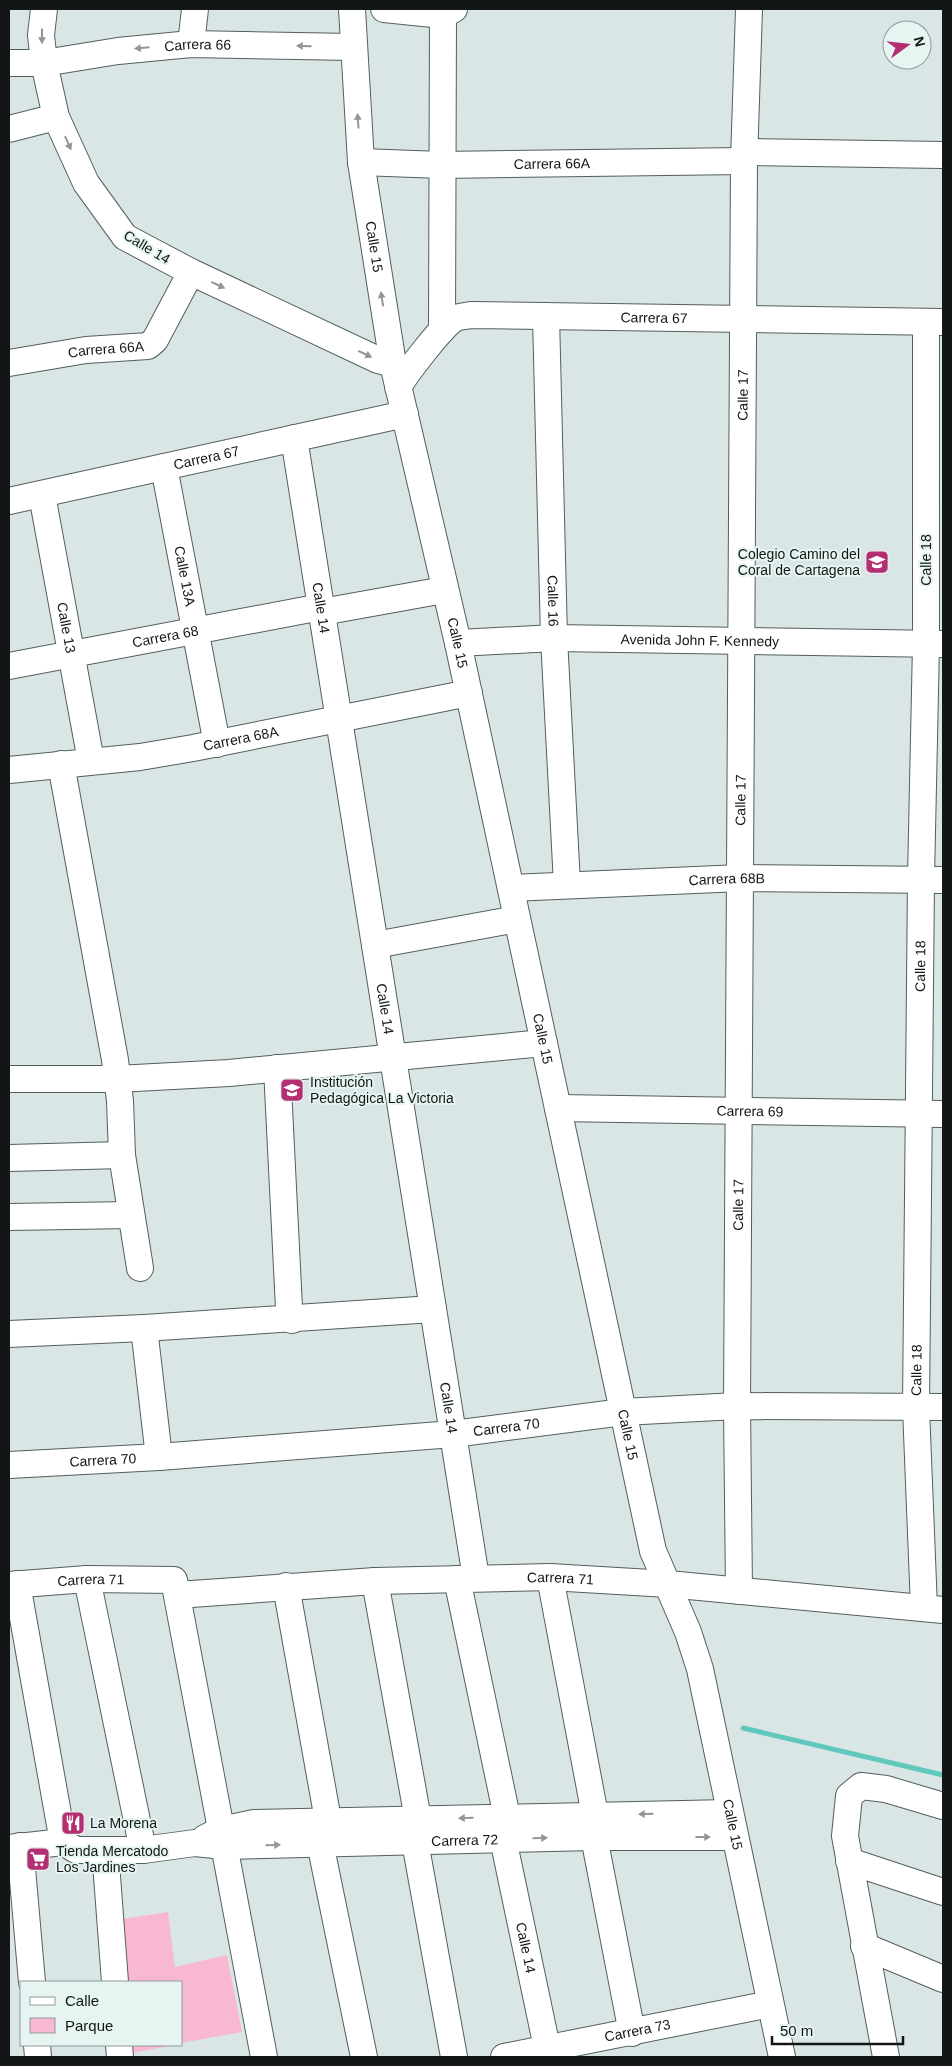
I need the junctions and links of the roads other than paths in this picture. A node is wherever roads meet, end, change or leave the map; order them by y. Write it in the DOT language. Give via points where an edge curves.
graph roads {
  1 [pos="44,9"];
  2 [pos="195,9"];
  3 [pos="352,9"];
  4 [pos="384,9"];
  5 [pos="749,9"];
  6 [pos="449,12"];
  7 [pos="192,44"];
  8 [pos="353,47"];
  9 [pos="9,63"];
  10 [pos="44,63"];
  11 [pos="56,116"];
  12 [pos="9,129"];
  13 [pos="943,155"];
  14 [pos="745,156"];
  15 [pos="360,162"];
  16 [pos="441,165"];
  17 [pos="191,272"];
  18 [pos="546,316"];
  19 [pos="744,317"];
  20 [pos="934,322"];
  21 [pos="442,330"];
  22 [pos="9,364"];
  23 [pos="396,376"];
  24 [pos="405,414"];
  25 [pos="294,438"];
  26 [pos="164,467"];
  27 [pos="42,495"];
  28 [pos="9,501"];
  29 [pos="444,590"];
  30 [pos="321,610"];
  31 [pos="196,633"];
  32 [pos="554,638"];
  33 [pos="742,642"];
  34 [pos="458,643"];
  35 [pos="934,644"];
  36 [pos="72,655"];
  37 [pos="9,666"];
  38 [pos="469,693"];
  39 [pos="339,719"];
  40 [pos="218,744"];
  41 [pos="92,761"];
  42 [pos="61,764"];
  43 [pos="9,770"];
  44 [pos="741,878"];
  45 [pos="932,880"];
  46 [pos="567,884"];
  47 [pos="511,888"];
  48 [pos="517,919"];
  49 [pos="375,944"];
  50 [pos="544,1043"];
  51 [pos="393,1056"];
  52 [pos="277,1068"];
  53 [pos="9,1079"];
  54 [pos="118,1079"];
  55 [pos="558,1108"];
  56 [pos="739,1111"];
  57 [pos="931,1113"];
  58 [pos="122,1155"];
  59 [pos="9,1158"];
  60 [pos="131,1215"];
  61 [pos="9,1218"];
  62 [pos="140,1268"];
  63 [pos="433,1309"];
  64 [pos="292,1320"];
  65 [pos="144,1328"];
  66 [pos="9,1334"];
  67 [pos="737,1406"];
  68 [pos="943,1407"];
  69 [pos="916,1408"];
  70 [pos="623,1412"];
  71 [pos="453,1434"];
  72 [pos="159,1457"];
  73 [pos="9,1465"];
  74 [pos="550,1577"];
  75 [pos="467,1578"];
  76 [pos="87,1579"];
  77 [pos="375,1581"];
  78 [pos="668,1584"];
  79 [pos="13,1585"];
  80 [pos="286,1586"];
  81 [pos="175,1587"];
  82 [pos="738,1591"];
  83 [pos="934,1609"];
  84 [pos="943,1806"];
  85 [pos="732,1825"];
  86 [pos="595,1826"];
  87 [pos="505,1828"];
  88 [pos="416,1830"];
  89 [pos="324,1832"];
  90 [pos="222,1838"];
  91 [pos="63,1842"];
  92 [pos="14,1847"];
  93 [pos="105,1850"];
  94 [pos="143,1850"];
  95 [pos="849,1861"];
  96 [pos="943,1892"];
  97 [pos="864,1946"];
  98 [pos="943,1979"];
  99 [pos="32,1981"];
  100 [pos="115,1981"];
  101 [pos="770,2004"];
  102 [pos="632,2033"];
  103 [pos="548,2053"];
  104 [pos="264,2057"];
  105 [pos="364,2057"];
  106 [pos="454,2057"];
  107 [pos="504,2057"];
  108 [pos="782,2057"];
  109 [pos="886,2057"];
  1 -- 10 [label="street, Calle 14, one-way" via="41,35"];
  2 -- 7 [label="street"];
  3 -- 8 [label="street, Calle 15"];
  4 -- 6 [label="street"];
  5 -- 14 [label="street, Calle 17"];
  6 -- 16 [label="street"];
  8 -- 7 [label="street, Carrera 66, one-way"];
  7 -- 10 [label="street, Carrera 66, one-way"];
  15 -- 8 [label="street, Calle 15, one-way"];
  9 -- 10 [label="street, Carrera 66"];
  10 -- 11 [label="street, Calle 14"];
  11 -- 12 [label="street"];
  11 -- 17 [label="street, Calle 14, one-way" via="86,183 126,237"];
  13 -- 14 [label="street, Carrera 66A"];
  14 -- 16 [label="street, Carrera 66A"];
  14 -- 19 [label="street, Calle 17"];
  15 -- 16 [label="street, Carrera 66A"];
  23 -- 15 [label="street, Calle 15, one-way"];
  16 -- 21 [label="street"];
  17 -- 22 [label="street, Carrera 66A" via="155,340 148,346 86,350"];
  17 -- 23 [label="street, Calle 14, one-way" via="378,360"];
  18 -- 19 [label="street, Carrera 67"];
  18 -- 21 [label="street, Carrera 67" via="471,315 454,318"];
  18 -- 32 [label="street, Calle 16"];
  19 -- 20 [label="street, Carrera 67"];
  19 -- 33 [label="street, Calle 17"];
  20 -- 35 [label="street, Calle 18"];
  21 -- 23 [label="street, Carrera 67" via="404,376"];
  23 -- 24 [label="street, Calle 15"];
  24 -- 25 [label="street, Carrera 67"];
  24 -- 29 [label="street, Calle 15"];
  25 -- 26 [label="street, Carrera 67"];
  25 -- 30 [label="street, Calle 14"];
  26 -- 27 [label="street, Carrera 67"];
  26 -- 31 [label="street, Calle 13A"];
  27 -- 28 [label="street, Carrera 67"];
  27 -- 36 [label="street, Calle 13"];
  29 -- 30 [label="street, Carrera 68"];
  29 -- 34 [label="street, Calle 15"];
  30 -- 31 [label="street, Carrera 68"];
  30 -- 39 [label="street, Calle 14"];
  31 -- 36 [label="street, Carrera 68"];
  31 -- 40 [label="street, Calle 13A"];
  32 -- 33 [label="street, Avenida John F. Kennedy"];
  32 -- 34 [label="street, Avenida John F. Kennedy"];
  32 -- 46 [label="street, Calle 16"];
  33 -- 35 [label="street, Avenida John F. Kennedy"];
  33 -- 44 [label="street, Calle 17"];
  34 -- 38 [label="street, Calle 15"];
  35 -- 45 [label="street, Calle 18"];
  36 -- 37 [label="street, Carrera 68"];
  36 -- 41 [label="street, Calle 13"];
  38 -- 39 [label="street, Carrera 68A"];
  38 -- 47 [label="street, Calle 15"];
  39 -- 40 [label="street, Carrera 68A"];
  39 -- 49 [label="street, Calle 14"];
  40 -- 41 [label="street, Carrera 68A"];
  41 -- 42 [label="street, Carrera 68A"];
  42 -- 43 [label="street, Carrera 68A"];
  42 -- 54 [label="street"];
  44 -- 45 [label="street, Carrera 68B"];
  44 -- 46 [label="street, Carrera 68B"];
  44 -- 56 [label="street, Calle 17"];
  45 -- 57 [label="street, Calle 18"];
  46 -- 47 [label="street, Carrera 68B"];
  47 -- 48 [label="street, Calle 15"];
  48 -- 49 [label="street"];
  48 -- 50 [label="street, Calle 15"];
  49 -- 51 [label="street, Calle 14"];
  50 -- 51 [label="street"];
  50 -- 55 [label="street, Calle 15"];
  51 -- 52 [label="street"];
  51 -- 63 [label="street, Calle 14"];
  52 -- 54 [label="street"];
  52 -- 64 [label="street"];
  53 -- 54 [label="street"];
  54 -- 58 [label="street"];
  55 -- 56 [label="street, Carrera 69"];
  55 -- 70 [label="street, Calle 15"];
  56 -- 57 [label="street, Carrera 69"];
  56 -- 67 [label="street, Calle 17"];
  57 -- 69 [label="street, Calle 18"];
  58 -- 59 [label="street"];
  58 -- 60 [label="street"];
  60 -- 61 [label="street"];
  60 -- 62 [label="street"];
  63 -- 64 [label="street"];
  63 -- 71 [label="street, Calle 14"];
  64 -- 65 [label="street"];
  65 -- 66 [label="street"];
  65 -- 72 [label="street"];
  67 -- 69 [label="street, Carrera 70"];
  67 -- 70 [label="street, Carrera 70"];
  67 -- 82 [label="street, Calle 17"];
  68 -- 69 [label="street, Carrera 70"];
  69 -- 83 [label="street, Calle 18"];
  70 -- 71 [label="street, Carrera 70"];
  70 -- 78 [label="street, Calle 15" via="653,1551"];
  71 -- 72 [label="street, Carrera 70"];
  71 -- 75 [label="street, Calle 14"];
  72 -- 73 [label="street, Carrera 70"];
  74 -- 75 [label="street, Carrera 71"];
  74 -- 78 [label="street, Carrera 71"];
  74 -- 86 [label="street"];
  75 -- 77 [label="street, Carrera 71"];
  75 -- 87 [label="street, Calle 14"];
  76 -- 79 [label="street, Carrera 71"];
  76 -- 81 [label="street, Carrera 71"];
  76 -- 94 [label="street"];
  77 -- 80 [label="street, Carrera 71"];
  77 -- 88 [label="street"];
  78 -- 82 [label="street, Carrera 71"];
  78 -- 85 [label="street, Calle 15" via="695,1651"];
  79 -- 91 [label="street"];
  80 -- 81 [label="street, Carrera 71"];
  80 -- 89 [label="street"];
  81 -- 90 [label="street"];
  82 -- 83 [label="street, Carrera 71"];
  84 -- 95 [label="street" via="886,1789 860,1786 849,1796 845,1836"];
  85 -- 86 [label="street, Carrera 72"];
  85 -- 101 [label="street, Calle 15"];
  86 -- 87 [label="street, Carrera 72"];
  86 -- 102 [label="street"];
  87 -- 88 [label="street, Carrera 72"];
  87 -- 103 [label="street, Calle 14"];
  88 -- 89 [label="street, Carrera 72"];
  88 -- 106 [label="street"];
  89 -- 90 [label="street, Carrera 72" via="254,1823"];
  89 -- 105 [label="street"];
  90 -- 94 [label="street, Carrera 72"];
  90 -- 104 [label="street"];
  91 -- 92 [label="street, Carrera 72"];
  91 -- 93 [label="street, Carrera 72" via="76,1850"];
  92 -- 99 [label="street"];
  93 -- 94 [label="street, Carrera 72"];
  93 -- 100 [label="street"];
  95 -- 96 [label="street"];
  95 -- 97 [label="street"];
  97 -- 98 [label="street"];
  97 -- 109 [label="street"];
  101 -- 102 [label="street, Carrera 73"];
  101 -- 108 [label="street, Calle 15"];
  102 -- 103 [label="street, Carrera 73"];
  103 -- 107 [label="street, Carrera 73"];
}
